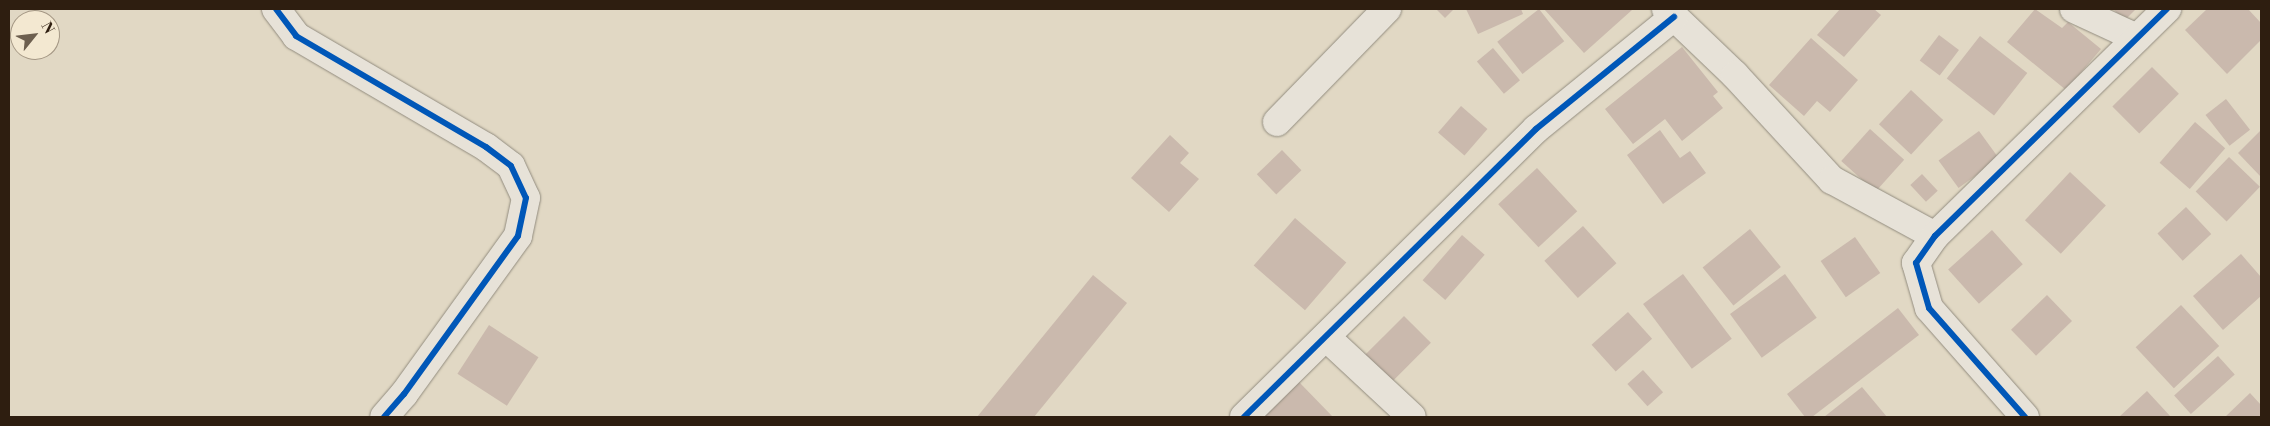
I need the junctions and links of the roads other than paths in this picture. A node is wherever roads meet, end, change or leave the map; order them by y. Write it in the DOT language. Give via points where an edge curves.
graph roads {
  1 [pos="276,9"];
  2 [pos="1387,9"];
  3 [pos="2074,9"];
  4 [pos="2167,9"];
  5 [pos="1670,13"];
  6 [pos="2137,38"];
  7 [pos="1277,122"];
  8 [pos="1935,236"];
  9 [pos="1326,337"];
  10 [pos="384,417"];
  11 [pos="1244,417"];
  12 [pos="1412,417"];
  13 [pos="2025,417"];
  1 -- 10 [label="street" via="296,36 486,147 510,166 526,198 518,236"];
  2 -- 7 [label="street"];
  3 -- 6 [label="street"];
  4 -- 6 [label="street"];
  5 -- 8 [label="street" via="1735,75 1832,180"];
  5 -- 9 [label="street" via="1536,129"];
  6 -- 8 [label="street"];
  8 -- 13 [label="street" via="1916,263 1930,308"];
  9 -- 11 [label="street"];
  9 -- 12 [label="street"];
}
